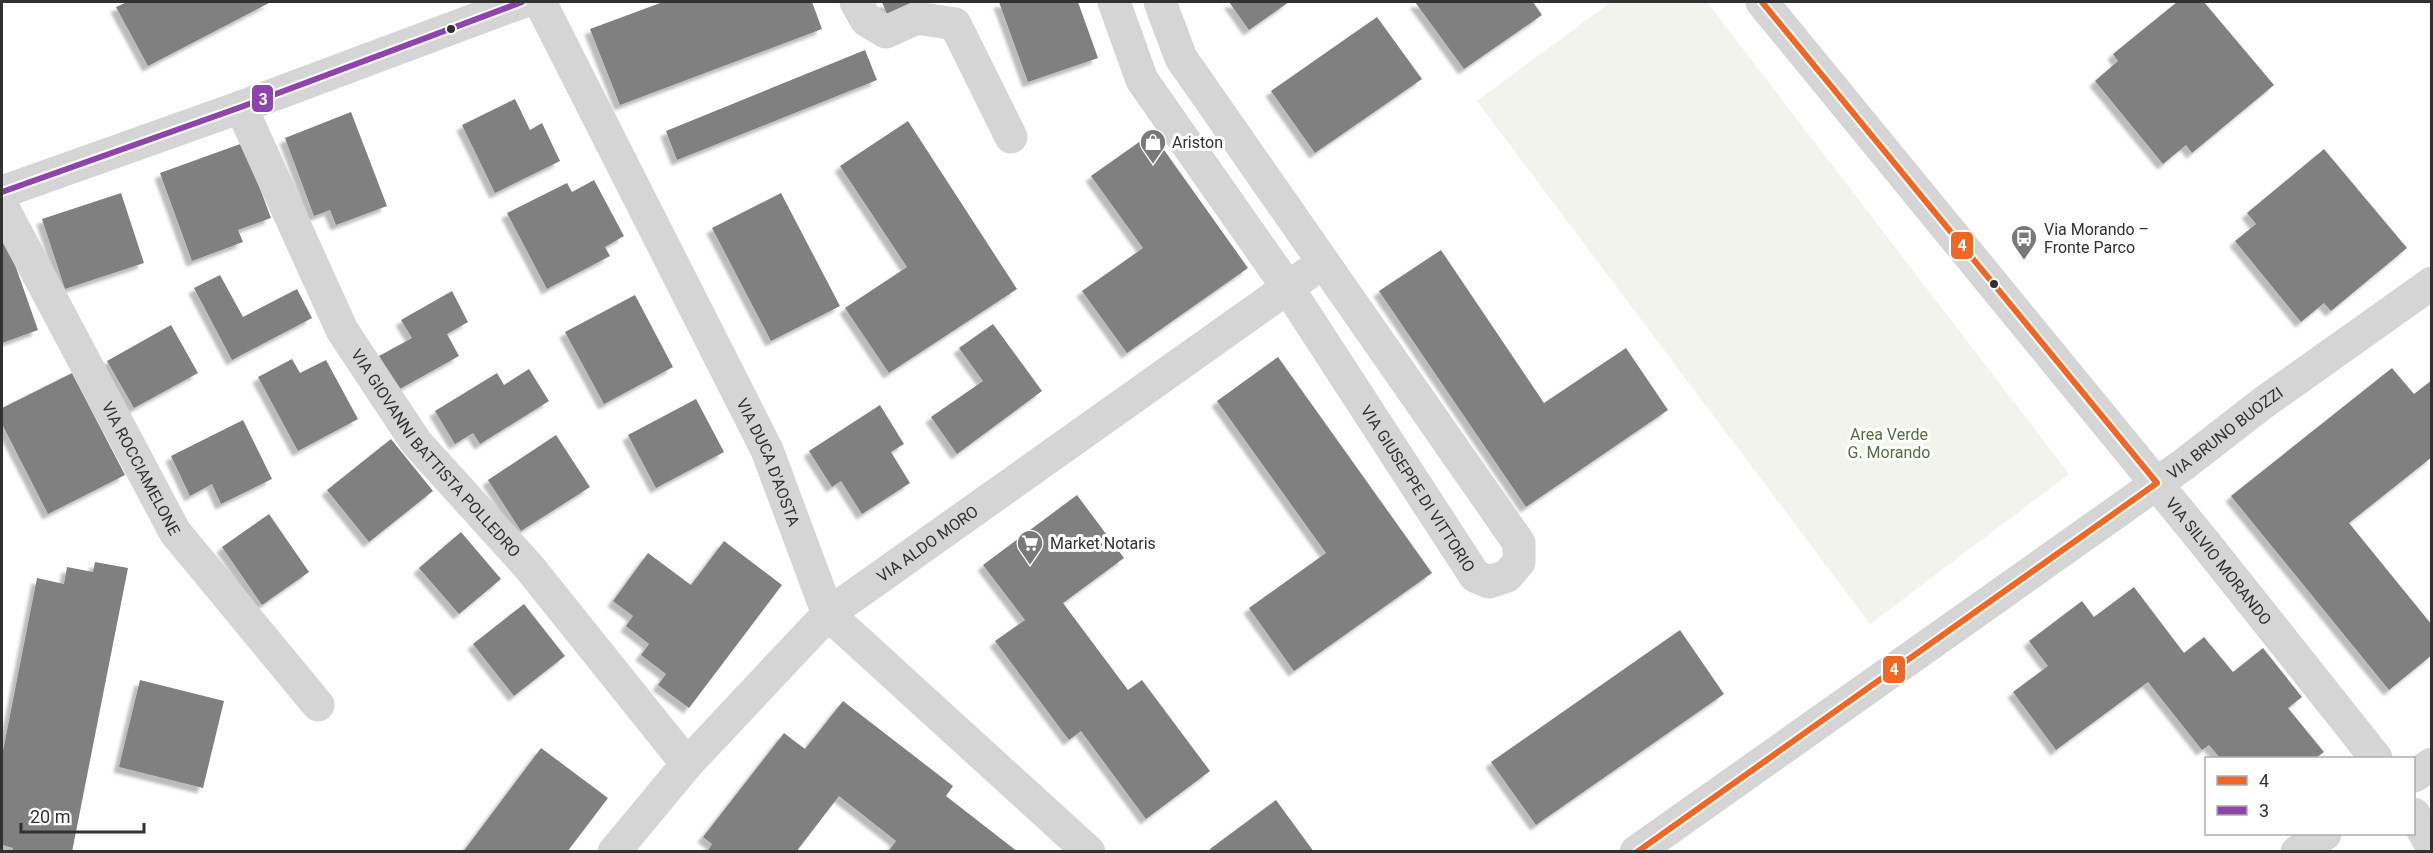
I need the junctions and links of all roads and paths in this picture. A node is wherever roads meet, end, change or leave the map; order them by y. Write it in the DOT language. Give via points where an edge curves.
graph roads {
  1 [pos="522,2"];
  2 [pos="540,2"];
  3 [pos="856,2"];
  4 [pos="1114,2"];
  5 [pos="1160,2"];
  6 [pos="1762,2"];
  7 [pos="241,106"];
  8 [pos="1011,138"];
  9 [pos="2,192"];
  10 [pos="2,206"];
  11 [pos="1323,263"];
  12 [pos="2432,283"];
  13 [pos="1288,288"];
  14 [pos="2170,474"];
  15 [pos="828,614"];
  16 [pos="318,705"];
  17 [pos="2375,757"];
  18 [pos="687,764"];
  19 [pos="2432,764"];
  20 [pos="2415,775"];
  21 [pos="2415,816"];
  22 [pos="2323,835"];
  23 [pos="2432,847"];
  24 [pos="614,852"];
  25 [pos="1089,852"];
  26 [pos="1636,852"];
  27 [pos="2297,852"];
  1 -- 7 [label="street"];
  2 -- 15 [label="street, VIA DUCA D'AOSTA" via="767,450"];
  3 -- 8 [label="street" via="866,20 886,32 917,18 955,24"];
  4 -- 13 [label="street, VIA GIUSEPPE DI VITTORIO" via="1142,80"];
  5 -- 11 [label="street, VIA GIUSEPPE DI VITTORIO" via="1181,58"];
  6 -- 14 [label="street, VIA SILVIO MORANDO"];
  7 -- 9 [label="street"];
  7 -- 18 [label="street, VIA GIOVANNI BATTISTA POLLEDRO" via="342,330 416,442 529,567"];
  10 -- 16 [label="street, VIA ROCCIAMELONE" via="175,532"];
  11 -- 13 [label="street, VIA ALDO MORO"];
  11 -- 13 [label="street, VIA GIUSEPPE DI VITTORIO" via="1519,543 1520,562 1507,576 1489,582 1474,576"];
  12 -- 14 [label="street, VIA BRUNO BUOZZI"];
  13 -- 15 [label="street, VIA ALDO MORO"];
  14 -- 17 [label="street, VIA SILVIO MORANDO"];
  14 -- 26 [label="street, VIA BRUNO BUOZZI"];
  15 -- 18 [label="street, VIA ALDO MORO"];
  15 -- 25 [label="street, VIA DUCA D'AOSTA"];
  18 -- 24 [label="street, VIA ALDO MORO"];
  19 -- 20 [label="street"];
  21 -- 23 [label="street"];
  22 -- 27 [label="street"];
}
